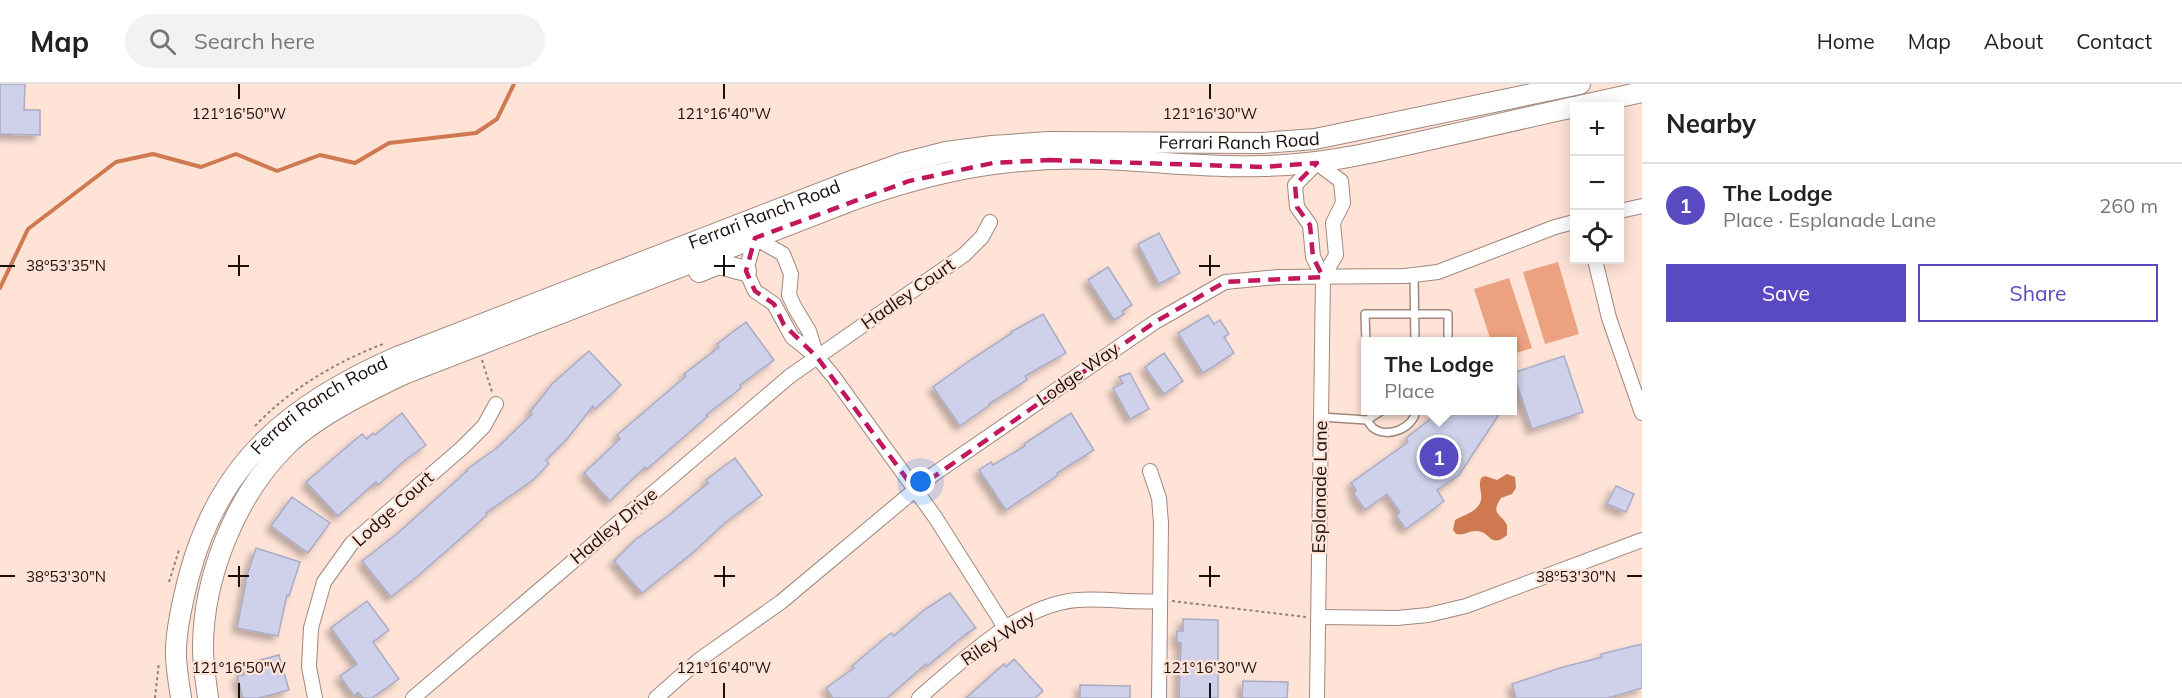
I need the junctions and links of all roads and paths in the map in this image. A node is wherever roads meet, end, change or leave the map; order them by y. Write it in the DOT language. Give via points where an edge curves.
graph roads {
  1 [pos="1580,84"];
  2 [pos="1640,84"];
  3 [pos="1642,93"];
  4 [pos="1617,98"];
  5 [pos="1599,102"];
  6 [pos="1570,109"];
  7 [pos="1315,139"];
  8 [pos="1317,163"];
  9 [pos="1642,206"];
  10 [pos="1624,210"];
  11 [pos="990,222"];
  12 [pos="1333,223"];
  13 [pos="1570,223"];
  14 [pos="1310,225"];
  15 [pos="751,229"];
  16 [pos="1596,264"];
  17 [pos="746,271"];
  18 [pos="1414,275"];
  19 [pos="1323,277"];
  20 [pos="789,295"];
  21 [pos="774,304"];
  22 [pos="564,312"];
  23 [pos="1414,314"];
  24 [pos="1366,337"];
  25 [pos="1415,337"];
  26 [pos="1448,337"];
  27 [pos="477,346"];
  28 [pos="817,357"];
  29 [pos="496,404"];
  30 [pos="1642,413"];
  31 [pos="1369,415"];
  32 [pos="1376,415"];
  33 [pos="1416,415"];
  34 [pos="1321,417"];
  35 [pos="1367,420"];
  36 [pos="1150,471"];
  37 [pos="915,490"];
  38 [pos="1642,540"];
  39 [pos="1160,601"];
  40 [pos="1319,617"];
  41 [pos="1006,629"];
  42 [pos="181,698"];
  43 [pos="208,698"];
  44 [pos="315,698"];
  45 [pos="413,698"];
  46 [pos="656,698"];
  47 [pos="919,698"];
  48 [pos="1159,698"];
  49 [pos="1317,698"];
  1 -- 7 [label="main road, Ferrari Ranch Road"];
  2 -- 4 [label="main road"];
  3 -- 4 [label="main road, Ferrari Ranch Road"];
  4 -- 5 [label="main road, Ferrari Ranch Road"];
  6 -- 8 [label="main road, Ferrari Ranch Road"];
  7 -- 8 [label="main road"];
  7 -- 15 [label="main road, Ferrari Ranch Road" via="1262,143 1050,142 946,152 874,172"];
  8 -- 12 [label="street, Esplanade Lane" via="1341,181 1343,203"];
  8 -- 14 [label="street, Esplanade Lane" via="1295,185 1297,207"];
  8 -- 15 [label="main road, Ferrari Ranch Road" via="1224,166 1101,159 993,163 909,181"];
  9 -- 10 [label="street"];
  11 -- 28 [label="street, Hadley Court" via="964,255"];
  12 -- 14 [label="street"];
  12 -- 19 [label="street, Esplanade Lane" via="1336,255"];
  13 -- 18 [label="street, Lodge Way" via="1438,272"];
  14 -- 19 [label="street, Esplanade Lane" via="1313,257"];
  15 -- 17 [label="street"];
  15 -- 20 [label="street" via="783,254 791,274"];
  15 -- 22 [label="main road, Ferrari Ranch Road"];
  15 -- 42 [label="main road, Ferrari Ranch Road" via="397,357 318,396 275,430 219,499 197,545 182,604 176,649"];
  16 -- 30 [label="street" via="1609,318"];
  17 -- 21 [label="street" via="755,291"];
  17 -- 22 [label="main road" via="719,264 642,293"];
  18 -- 19 [label="street, Lodge Way"];
  18 -- 23 [label="lane"];
  19 -- 34 [label="street, Esplanade Lane"];
  19 -- 37 [label="street, Lodge Way" via="1225,282 1155,322"];
  20 -- 21 [label="street"];
  20 -- 28 [label="street" via="809,331"];
  21 -- 28 [label="street" via="792,337"];
  22 -- 27 [label="main road, Ferrari Ranch Road"];
  23 -- 24 [label="lane" via="1365,314"];
  23 -- 25 [label="lane"];
  23 -- 26 [label="lane" via="1448,314"];
  27 -- 29 [label="path"];
  27 -- 43 [label="main road, Ferrari Ranch Road" via="404,374 330,413 288,444 261,475 237,513 220,552 207,606 203,648"];
  28 -- 37 [label="street"];
  28 -- 45 [label="street, Hadley Drive"];
  29 -- 44 [label="street, Lodge Court" via="484,426 462,448 352,543 324,582 311,628 309,667"];
  31 -- 35 [label="lane"];
  32 -- 35 [label="lane"];
  33 -- 35 [label="lane" via="1398,431 1385,433 1373,429"];
  34 -- 35 [label="lane"];
  34 -- 40 [label="street, Esplanade Lane"];
  36 -- 39 [label="street" via="1159,498 1161,523"];
  37 -- 41 [label="street"];
  37 -- 46 [label="street, Lodge Way" via="781,602 699,660"];
  38 -- 40 [label="street" via="1466,606 1397,618"];
  39 -- 40 [label="path"];
  39 -- 41 [label="street, Riley Way" via="1060,603 1029,614"];
  39 -- 48 [label="street"];
  40 -- 49 [label="street, Esplanade Lane"];
  41 -- 47 [label="street, Riley Way"];
}
